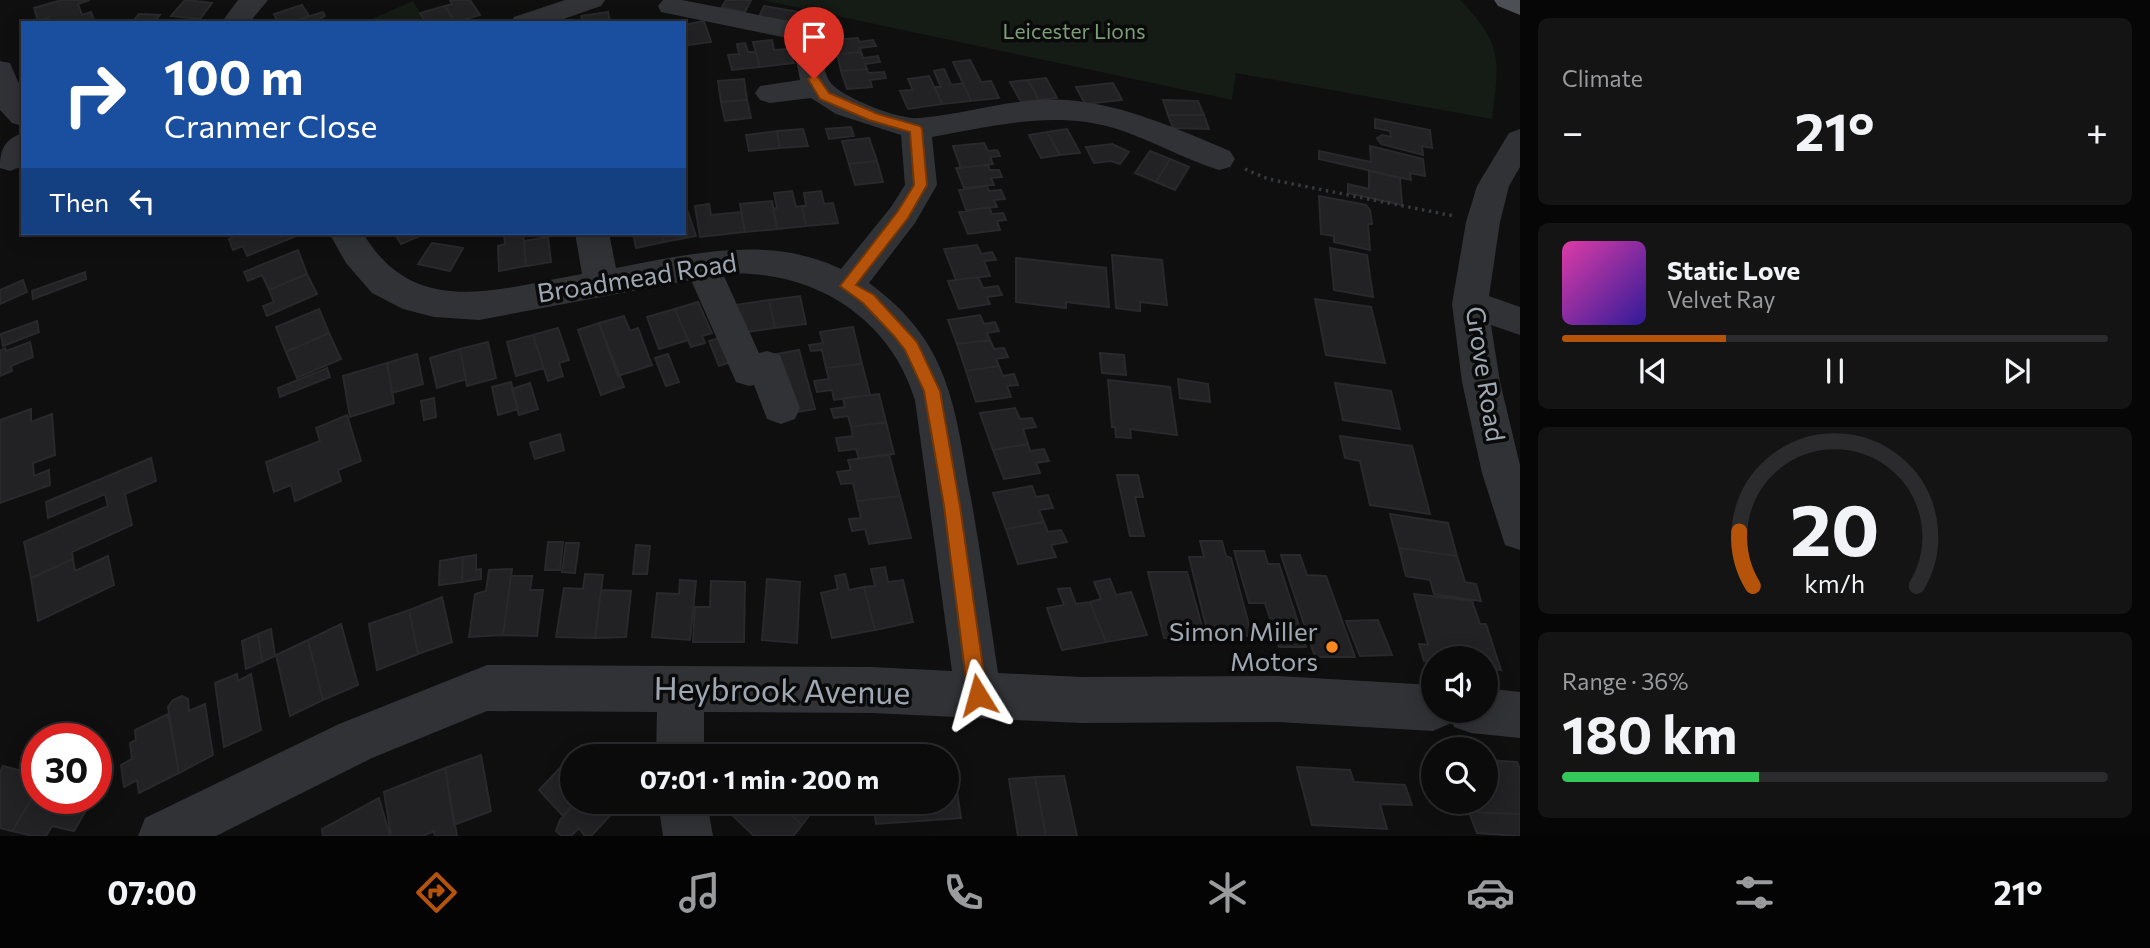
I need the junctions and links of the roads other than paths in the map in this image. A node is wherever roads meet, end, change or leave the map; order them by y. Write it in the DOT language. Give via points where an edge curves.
graph roads {
  1 [pos="255,0"];
  2 [pos="592,0"];
  3 [pos="671,6"];
  4 [pos="540,20"];
  5 [pos="236,21"];
  6 [pos="0,70"];
  7 [pos="818,88"];
  8 [pos="770,93"];
  9 [pos="21,114"];
  10 [pos="916,129"];
  11 [pos="1520,140"];
  12 [pos="1219,159"];
  13 [pos="347,235"];
  14 [pos="592,235"];
  15 [pos="702,265"];
  16 [pos="601,282"];
  17 [pos="847,286"];
  18 [pos="1470,304"];
  19 [pos="1520,321"];
  20 [pos="781,408"];
  21 [pos="1520,531"];
  22 [pos="681,689"];
  23 [pos="978,695"];
  24 [pos="1421,707"];
  25 [pos="1498,713"];
  26 [pos="1520,715"];
  27 [pos="680,744"];
  28 [pos="685,814"];
  29 [pos="163,836"];
  30 [pos="688,836"];
  1 -- 5 [label="street"];
  2 -- 4 [label="street"];
  3 -- 7 [label="street" via="800,31 806,37"];
  6 -- 9 [label="street" via="13,107"];
  7 -- 8 [label="street"];
  7 -- 10 [label="street" via="825,96 874,117"];
  10 -- 12 [label="street" via="1011,114 1136,109"];
  10 -- 17 [label="street" via="921,185"];
  11 -- 18 [label="street, Grove Road" via="1493,186"];
  13 -- 16 [label="street, Broadmead Road" via="360,261 382,283 409,298 442,305 479,306"];
  14 -- 16 [label="street"];
  15 -- 16 [label="street, Broadmead Road"];
  15 -- 17 [label="street, Broadmead Road" via="756,260 785,263"];
  15 -- 20 [label="street" via="749,371 767,366"];
  17 -- 23 [label="street, Broadmead Road" via="869,299 903,337 932,391"];
  18 -- 19 [label="street"];
  18 -- 21 [label="street, Grove Road" via="1481,382"];
  22 -- 23 [label="street, Heybrook Avenue"];
  22 -- 27 [label="street"];
  22 -- 29 [label="street, Heybrook Avenue" via="487,688 356,740"];
  23 -- 24 [label="street, Heybrook Avenue" via="1081,700 1278,699"];
  25 -- 26 [label="street"];
  28 -- 30 [label="street"];
}
